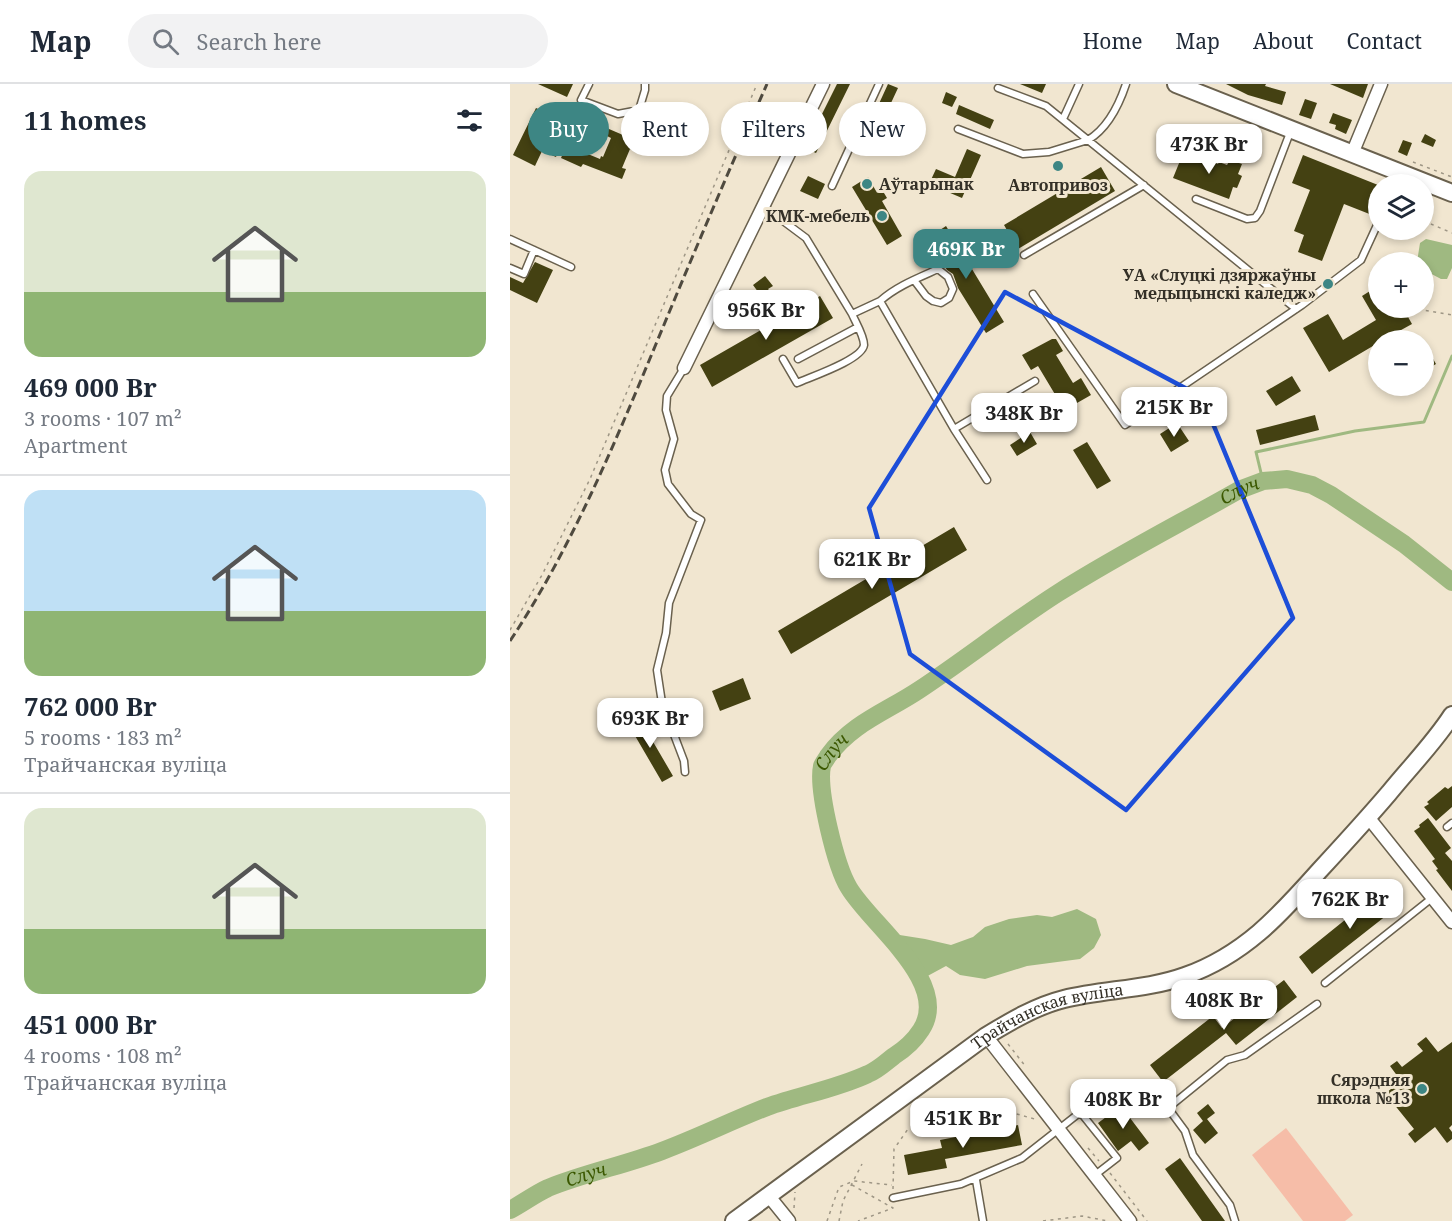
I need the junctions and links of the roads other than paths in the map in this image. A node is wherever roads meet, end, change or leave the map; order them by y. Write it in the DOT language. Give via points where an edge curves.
graph roads {
  1 [pos="589,84"];
  2 [pos="645,84"];
  3 [pos="823,84"];
  4 [pos="879,84"];
  5 [pos="1079,84"];
  6 [pos="1126,84"];
  7 [pos="1176,84"];
  8 [pos="1381,84"];
  9 [pos="998,88"];
  10 [pos="1063,119"];
  11 [pos="958,129"];
  12 [pos="1291,130"];
  13 [pos="1088,140"];
  14 [pos="1352,153"];
  15 [pos="1144,185"];
  16 [pos="832,186"];
  17 [pos="1452,193"];
  18 [pos="1196,199"];
  19 [pos="762,206"];
  20 [pos="510,239"];
  21 [pos="1370,240"];
  22 [pos="534,250"];
  23 [pos="1024,255"];
  24 [pos="571,267"];
  25 [pos="510,268"];
  26 [pos="914,280"];
  27 [pos="1033,294"];
  28 [pos="880,301"];
  29 [pos="1296,309"];
  30 [pos="852,314"];
  31 [pos="858,327"];
  32 [pos="783,359"];
  33 [pos="798,359"];
  34 [pos="684,368"];
  35 [pos="1035,381"];
  36 [pos="954,429"];
  37 [pos="987,480"];
  38 [pos="1450,722"];
  39 [pos="685,772"];
  40 [pos="1368,817"];
  41 [pos="1433,898"];
  42 [pos="1450,917"];
  43 [pos="1325,983"];
  44 [pos="1317,1004"];
  45 [pos="986,1036"];
  46 [pos="1115,1086"];
  47 [pos="1081,1113"];
  48 [pos="1060,1131"];
  49 [pos="1095,1175"];
  50 [pos="976,1180"];
  51 [pos="768,1195"];
  52 [pos="893,1198"];
  53 [pos="791,1216"];
  54 [pos="734,1221"];
  55 [pos="983,1221"];
  56 [pos="1130,1221"];
  57 [pos="1235,1221"];
  1 -- 2 [label="lane" via="581,100 618,114 639,110"];
  3 -- 19 [label="street"];
  4 -- 16 [label="lane"];
  5 -- 10 [label="lane"];
  6 -- 13 [label="lane" via="1113,113"];
  7 -- 12 [label="street"];
  8 -- 14 [label="street"];
  9 -- 10 [label="lane" via="1046,106"];
  10 -- 13 [label="lane"];
  11 -- 13 [label="lane" via="1023,154 1048,153"];
  12 -- 14 [label="street"];
  12 -- 18 [label="lane" via="1255,218 1247,219"];
  13 -- 15 [label="lane"];
  14 -- 17 [label="street" via="1398,175"];
  15 -- 23 [label="lane"];
  15 -- 29 [label="lane"];
  19 -- 30 [label="lane" via="806,238"];
  19 -- 34 [label="street"];
  20 -- 22 [label="lane"];
  21 -- 29 [label="lane" via="1361,260"];
  22 -- 24 [label="lane"];
  22 -- 25 [label="lane" via="524,274"];
  26 -- 26 [label="lane" via="938,269 948,277 953,289 949,298 940,303 933,301"];
  26 -- 28 [label="lane"];
  27 -- 29 [label="lane" via="1125,425"];
  28 -- 30 [label="lane"];
  28 -- 36 [label="lane"];
  30 -- 31 [label="lane"];
  31 -- 32 [label="lane" via="864,342 862,350 848,361 796,384"];
  31 -- 33 [label="lane"];
  34 -- 39 [label="lane" via="667,396 666,410 674,439 665,470 668,484 691,514 701,520 669,603 657,670 662,703"];
  35 -- 36 [label="lane"];
  36 -- 37 [label="lane"];
  38 -- 40 [label="street, Трайчанская вуліца"];
  40 -- 41 [label="street"];
  40 -- 45 [label="street, Трайчанская вуліца" via="1274,921 1227,957 1171,981 1054,1002"];
  41 -- 42 [label="street"];
  41 -- 43 [label="lane"];
  44 -- 57 [label="lane" via="1245,1054 1227,1060 1168,1108 1185,1131 1193,1155 1230,1205"];
  45 -- 48 [label="street"];
  45 -- 51 [label="street, Трайчанская вуліца"];
  46 -- 47 [label="lane"];
  47 -- 48 [label="lane"];
  47 -- 49 [label="lane" via="1117,1158"];
  48 -- 49 [label="street"];
  48 -- 50 [label="lane" via="1022,1158"];
  49 -- 56 [label="street"];
  50 -- 52 [label="lane"];
  50 -- 55 [label="lane"];
  51 -- 53 [label="street"];
  51 -- 54 [label="street, Трайчанская вуліца"];
}
